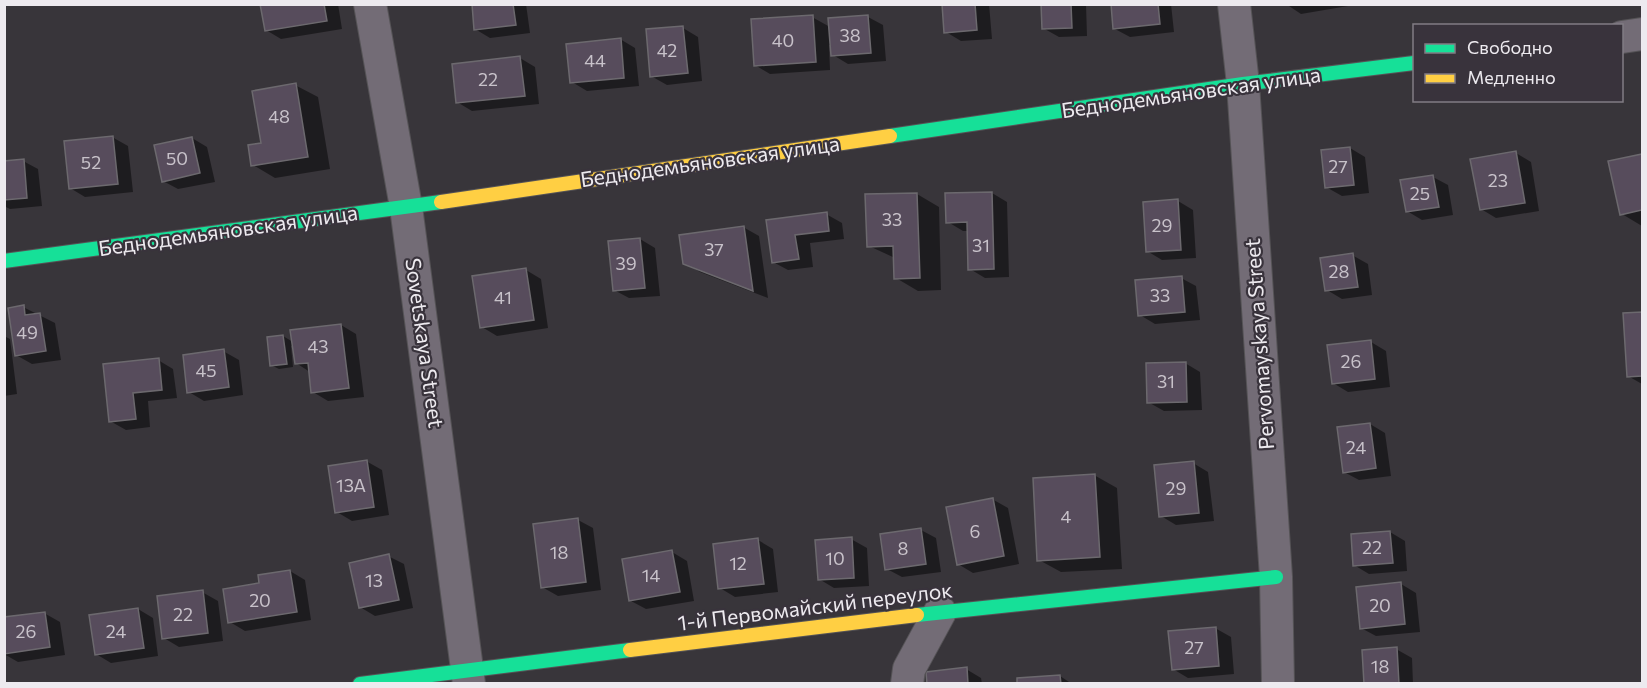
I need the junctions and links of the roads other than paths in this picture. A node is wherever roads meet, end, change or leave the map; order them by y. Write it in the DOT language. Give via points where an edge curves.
graph roads {
  1 [pos="370,4"];
  2 [pos="1234,4"];
  3 [pos="1642,34"];
  4 [pos="1623,37"];
  5 [pos="1413,63"];
  6 [pos="1243,84"];
  7 [pos="406,207"];
  8 [pos="4,261"];
  9 [pos="1276,577"];
  10 [pos="940,612"];
  11 [pos="468,677"];
  12 [pos="360,684"];
  13 [pos="907,684"];
  14 [pos="1278,684"];
  1 -- 7 [label="street, Sovetskaya Street"];
  2 -- 6 [label="street, Pervomayskaya Street"];
  3 -- 4 [label="street"];
  5 -- 6 [label="street, Беднодемьяновская улица"];
  6 -- 7 [label="street, Беднодемьяновская улица"];
  6 -- 9 [label="street, Pervomayskaya Street"];
  7 -- 8 [label="street, Беднодемьяновская улица"];
  7 -- 11 [label="street, Sovetskaya Street"];
  9 -- 10 [label="street, 1-й Первомайский переулок"];
  9 -- 14 [label="street, Pervomayskaya Street"];
  10 -- 11 [label="street, 1-й Первомайский переулок"];
  10 -- 13 [label="street" via="909,669"];
  11 -- 12 [label="street, 1-й Первомайский переулок"];
}
